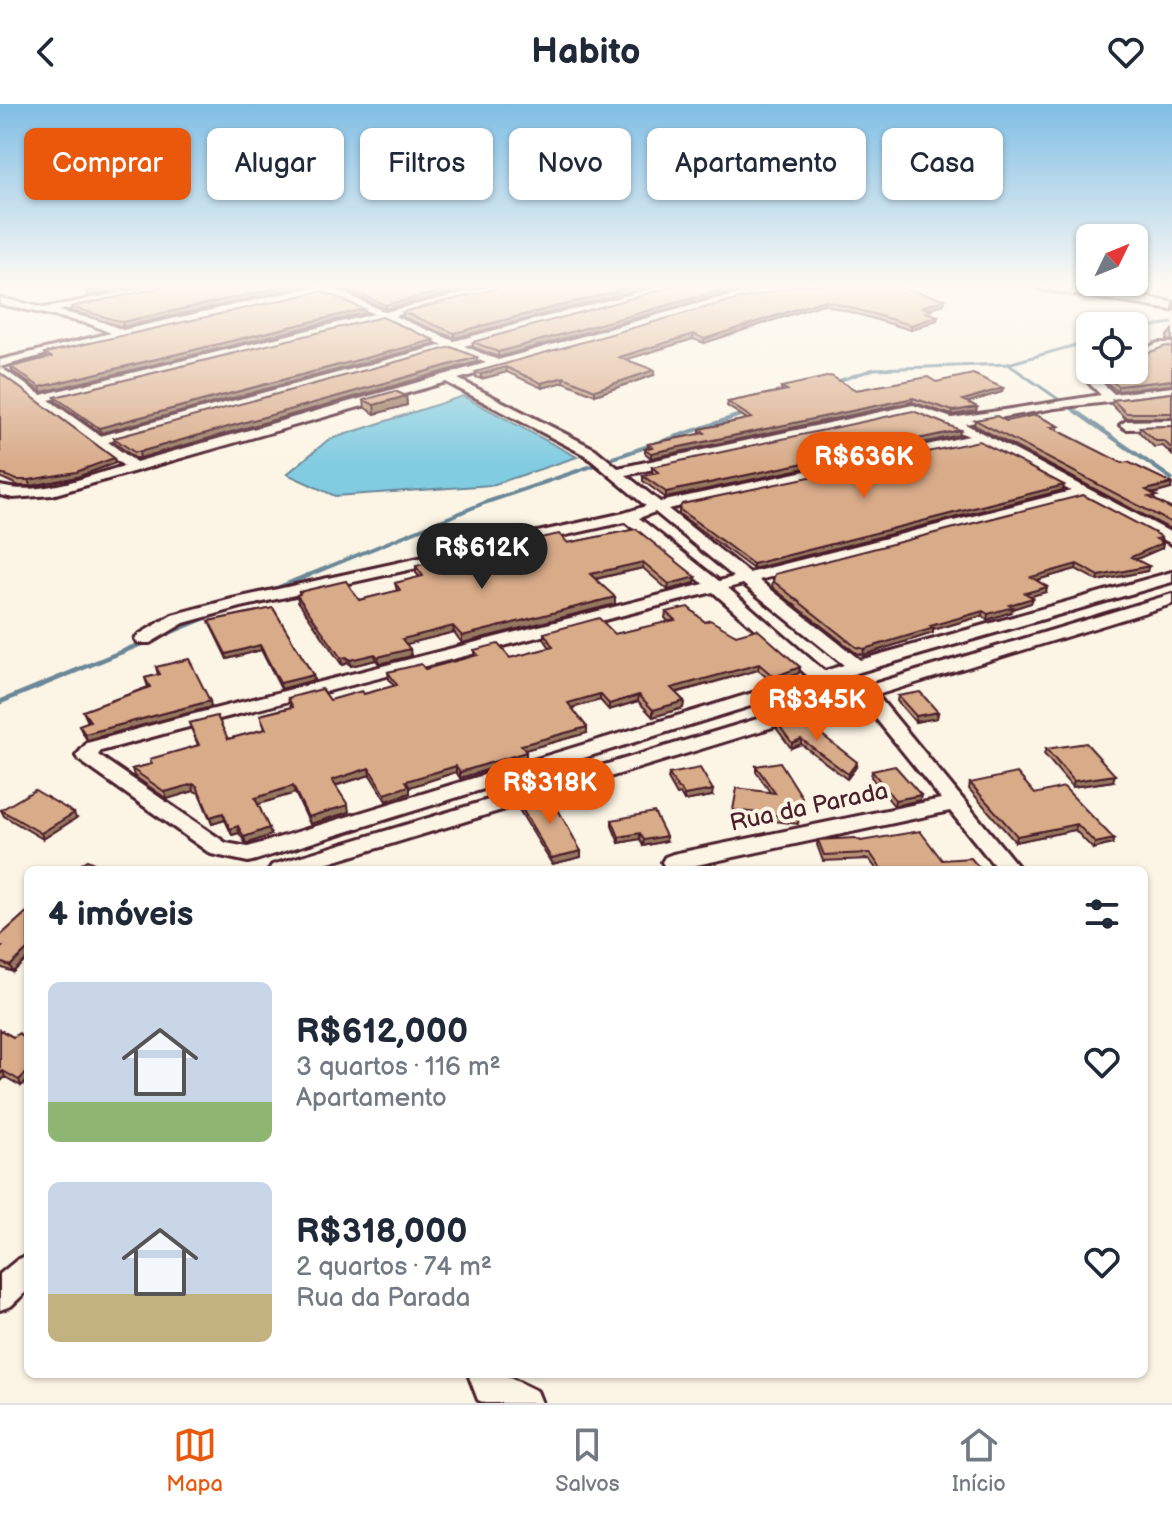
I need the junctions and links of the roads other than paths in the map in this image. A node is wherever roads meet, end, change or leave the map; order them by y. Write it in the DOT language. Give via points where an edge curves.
graph roads {
  1 [pos="72,346"];
  2 [pos="258,346"];
  3 [pos="451,346"];
  4 [pos="454,346"];
  5 [pos="485,346"];
  6 [pos="563,346"];
  7 [pos="516,359"];
  8 [pos="0,364"];
  9 [pos="497,364"];
  10 [pos="0,371"];
  11 [pos="447,378"];
  12 [pos="1096,384"];
  13 [pos="1172,391"];
  14 [pos="1111,398"];
  15 [pos="39,399"];
  16 [pos="951,422"];
  17 [pos="1172,424"];
  18 [pos="1126,425"];
  19 [pos="980,438"];
  20 [pos="98,441"];
  21 [pos="134,467"];
  22 [pos="616,473"];
  23 [pos="0,490"];
  24 [pos="1084,492"];
  25 [pos="656,507"];
  26 [pos="628,517"];
  27 [pos="1172,539"];
  28 [pos="1172,577"];
  29 [pos="747,580"];
  30 [pos="717,587"];
  31 [pos="1172,599"];
  32 [pos="144,639"];
  33 [pos="857,667"];
  34 [pos="821,678"];
  35 [pos="865,692"];
  36 [pos="955,803"];
  37 [pos="673,862"];
  38 [pos="308,866"];
  39 [pos="1007,866"];
  40 [pos="24,1274"];
  41 [pos="0,1295"];
  42 [pos="486,1378"];
  43 [pos="525,1403"];
  1 -- 8 [label="street"];
  2 -- 15 [label="street"];
  3 -- 20 [label="street"];
  4 -- 9 [label="street"];
  5 -- 7 [label="street"];
  6 -- 7 [label="street"];
  7 -- 9 [label="street"];
  9 -- 11 [label="street"];
  10 -- 15 [label="street"];
  11 -- 21 [label="street"];
  11 -- 22 [label="street" via="590,452"];
  12 -- 14 [label="street"];
  13 -- 14 [label="street"];
  14 -- 16 [label="street"];
  15 -- 20 [label="street"];
  16 -- 19 [label="street"];
  16 -- 22 [label="street" via="913,409"];
  17 -- 18 [label="street"];
  19 -- 24 [label="street"];
  19 -- 25 [label="street"];
  20 -- 21 [label="street"];
  21 -- 23 [label="street" via="47,492"];
  22 -- 25 [label="street"];
  24 -- 27 [label="street"];
  24 -- 29 [label="street"];
  25 -- 26 [label="street"];
  25 -- 29 [label="street"];
  26 -- 30 [label="street"];
  26 -- 32 [label="street" via="238,603 178,619"];
  28 -- 33 [label="street"];
  29 -- 30 [label="street"];
  29 -- 33 [label="street"];
  30 -- 34 [label="street"];
  30 -- 34 [label="street" via="174,725 94,747 86,756 219,849 248,855"];
  31 -- 35 [label="street"];
  33 -- 34 [label="street"];
  35 -- 36 [label="street"];
  35 -- 38 [label="street"];
  36 -- 37 [label="street, Rua da Parada"];
  36 -- 39 [label="street"];
  40 -- 41 [label="street"];
  42 -- 43 [label="street" via="490,1388"];
}
